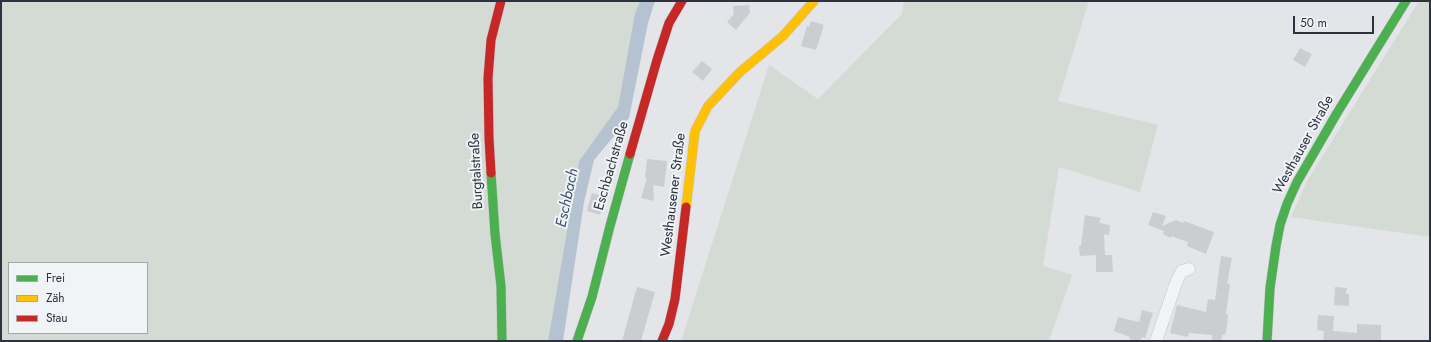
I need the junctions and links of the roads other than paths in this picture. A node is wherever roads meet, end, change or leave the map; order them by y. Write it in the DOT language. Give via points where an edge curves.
graph roads {
  1 [pos="501,1"];
  2 [pos="682,1"];
  3 [pos="814,1"];
  4 [pos="1406,1"];
  5 [pos="1189,269"];
  6 [pos="502,341"];
  7 [pos="577,341"];
  8 [pos="662,341"];
  9 [pos="1156,341"];
  10 [pos="1267,341"];
  1 -- 6 [label="main road, Burgtalstraße" via="491,35 488,78 489,138"];
  2 -- 7 [label="main road, Eschbachstraße" via="669,23 657,60 592,297"];
  3 -- 8 [label="main road, Westhausener Straße" via="783,36 740,72 708,106 695,131 674,299 669,324"];
  4 -- 10 [label="main road, Westhauser Straße" via="1337,113 1287,204 1276,246 1270,288"];
  5 -- 9 [label="street" via="1182,271 1177,280"];
}
